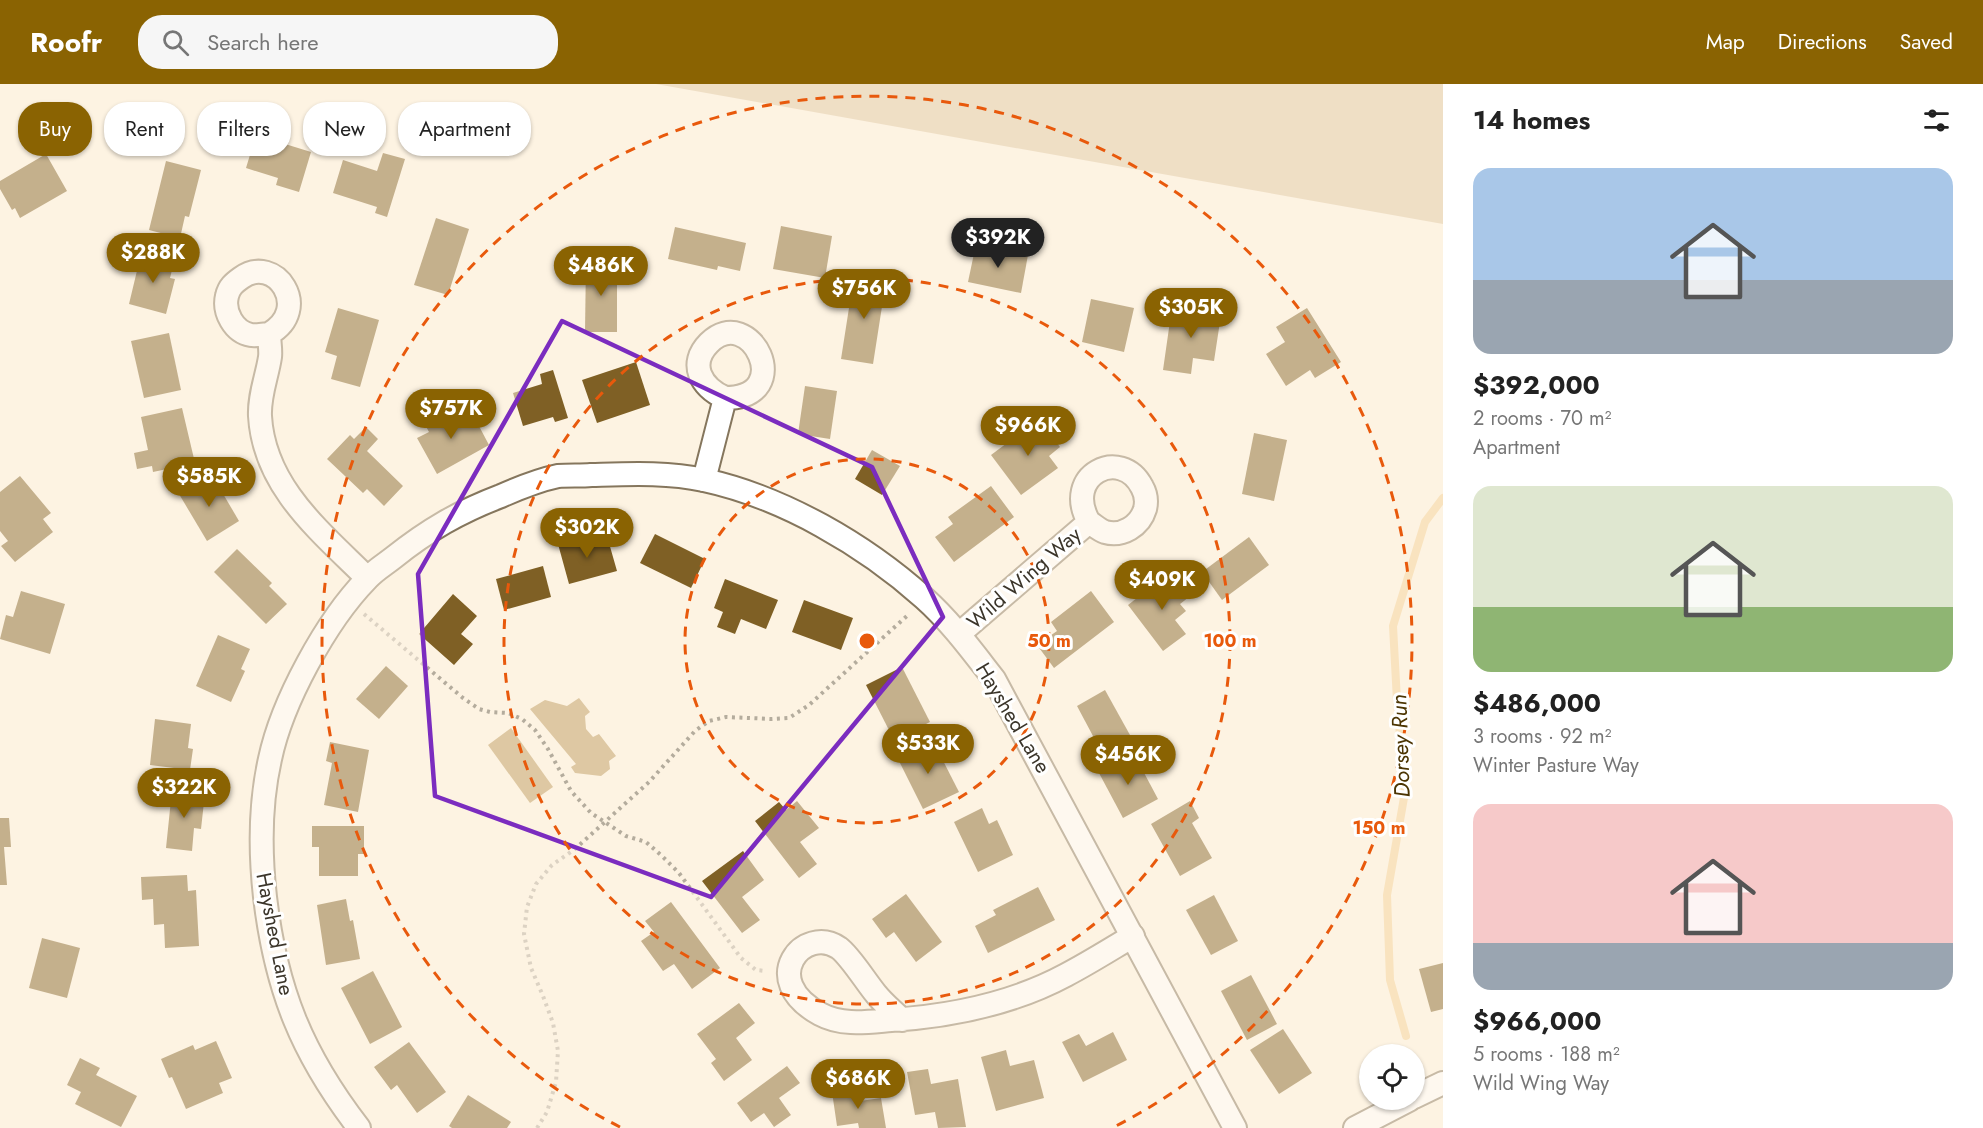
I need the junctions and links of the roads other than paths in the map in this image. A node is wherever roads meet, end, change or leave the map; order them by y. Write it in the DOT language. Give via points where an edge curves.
graph roads {
  1 [pos="269,334"];
  2 [pos="725,398"];
  3 [pos="704,480"];
  4 [pos="1089,522"];
  5 [pos="367,578"];
  6 [pos="959,634"];
  7 [pos="1133,936"];
  8 [pos="902,1020"];
  9 [pos="1443,1083"];
  10 [pos="1425,1092"];
  11 [pos="1390,1110"];
  12 [pos="359,1128"];
  13 [pos="1236,1128"];
  14 [pos="1355,1128"];
  1 -- 5 [label="street" via="270,356 260,415 268,460 291,498"];
  2 -- 3 [label="street"];
  3 -- 5 [label="street, Hayshed Lane" via="623,474 558,476 464,510 416,539"];
  3 -- 6 [label="street, Hayshed Lane" via="758,496 851,542 925,599"];
  4 -- 6 [label="street, Wild Wing Way"];
  5 -- 12 [label="street, Hayshed Lane" via="330,626 286,707 270,758 261,862 275,960 287,1003 310,1055"];
  6 -- 7 [label="street, Hayshed Lane" via="994,679"];
  7 -- 8 [label="street" via="1066,975 1023,994 980,1008"];
  7 -- 13 [label="street, Hayshed Lane"];
  8 -- 8 [label="street" via="849,1023 810,1009 791,988 791,961 798,950 815,944 827,942 840,948 878,997"];
  9 -- 10 [label="street"];
  11 -- 14 [label="street"];
}
